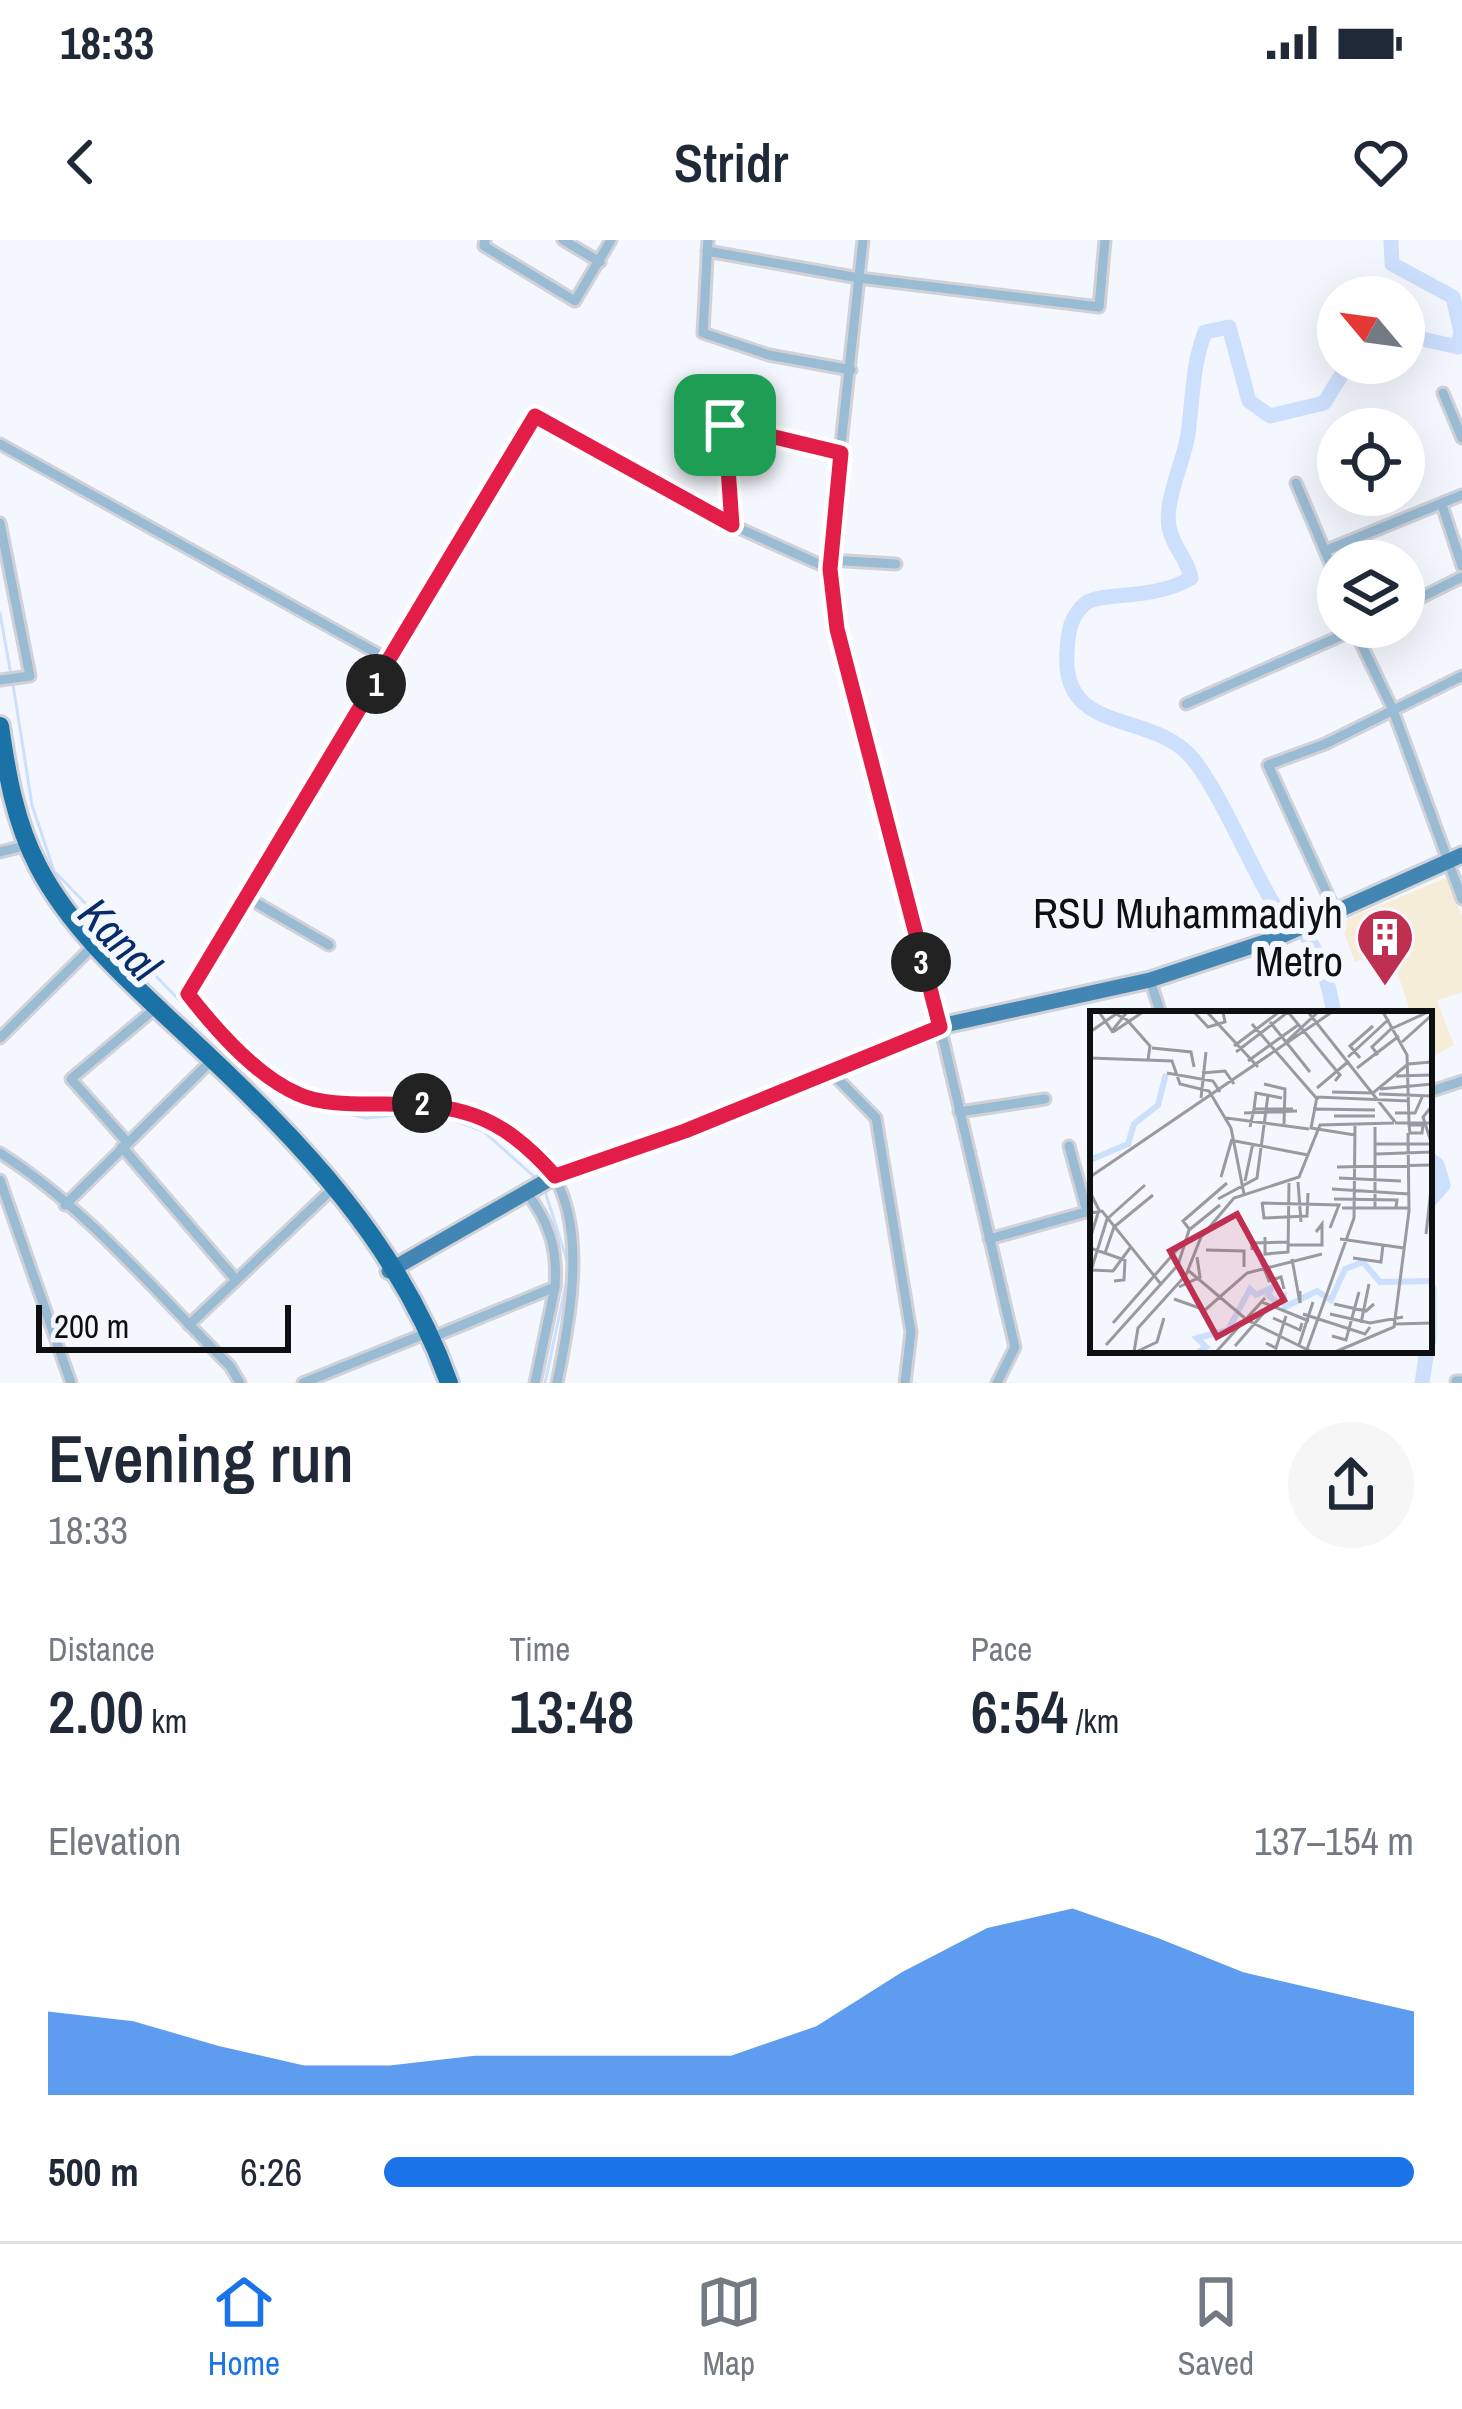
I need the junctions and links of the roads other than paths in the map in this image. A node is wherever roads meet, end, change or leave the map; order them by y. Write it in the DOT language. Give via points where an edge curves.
graph roads {
  1 [pos="485,240"];
  2 [pos="563,240"];
  3 [pos="611,240"];
  4 [pos="862,240"];
  5 [pos="1105,240"];
  6 [pos="708,246"];
  7 [pos="599,262"];
  8 [pos="859,278"];
  9 [pos="850,370"];
  10 [pos="1443,393"];
  11 [pos="724,401"];
  12 [pos="725,425"];
  13 [pos="1462,437"];
  14 [pos="0,444"];
  15 [pos="841,453"];
  16 [pos="1296,483"];
  17 [pos="1462,495"];
  18 [pos="1442,505"];
  19 [pos="0,523"];
  20 [pos="732,525"];
  21 [pos="1322,540"];
  22 [pos="1353,540"];
  23 [pos="830,564"];
  24 [pos="896,564"];
  25 [pos="1462,566"];
  26 [pos="1462,577"];
  27 [pos="1425,596"];
  28 [pos="1317,645"];
  29 [pos="1365,648"];
  30 [pos="389,661"];
  31 [pos="1462,676"];
  32 [pos="0,680"];
  33 [pos="1186,704"];
  34 [pos="1393,710"];
  35 [pos="0,726"];
  36 [pos="0,766"];
  37 [pos="20,847"];
  38 [pos="0,852"];
  39 [pos="1455,859"];
  40 [pos="248,898"];
  41 [pos="1462,899"];
  42 [pos="1336,913"];
  43 [pos="329,945"];
  44 [pos="90,950"];
  45 [pos="1150,980"];
  46 [pos="1160,1011"];
  47 [pos="151,1012"];
  48 [pos="940,1027"];
  49 [pos="0,1038"];
  50 [pos="206,1067"];
  51 [pos="830,1071"];
  52 [pos="1462,1081"];
  53 [pos="1432,1091"];
  54 [pos="1046,1100"];
  55 [pos="959,1112"];
  56 [pos="124,1144"];
  57 [pos="1069,1146"];
  58 [pos="0,1153"];
  59 [pos="552,1177"];
  60 [pos="0,1180"];
  61 [pos="528,1190"];
  62 [pos="328,1192"];
  63 [pos="65,1205"];
  64 [pos="1090,1211"];
  65 [pos="989,1239"];
  66 [pos="393,1269"];
  67 [pos="236,1280"];
  68 [pos="555,1287"];
  69 [pos="188,1325"];
  70 [pos="428,1336"];
  71 [pos="71,1383"];
  72 [pos="240,1383"];
  73 [pos="303,1383"];
  74 [pos="444,1383"];
  75 [pos="535,1383"];
  76 [pos="557,1383"];
  77 [pos="905,1383"];
  78 [pos="997,1383"];
  1 -- 7 [label="street" via="573,301"];
  2 -- 7 [label="street"];
  3 -- 7 [label="street"];
  4 -- 8 [label="street"];
  5 -- 8 [label="street" via="1099,307"];
  6 -- 8 [label="street"];
  6 -- 9 [label="street" via="700,330 769,355"];
  8 -- 9 [label="street"];
  9 -- 15 [label="street"];
  10 -- 13 [label="street"];
  11 -- 12 [label="street"];
  12 -- 15 [label="street"];
  12 -- 20 [label="street"];
  14 -- 30 [label="street"];
  15 -- 23 [label="street"];
  16 -- 21 [label="street"];
  17 -- 18 [label="street"];
  18 -- 22 [label="street"];
  18 -- 25 [label="street"];
  19 -- 32 [label="street" via="31,676"];
  20 -- 23 [label="street"];
  20 -- 30 [label="street" via="535,416"];
  23 -- 24 [label="street"];
  23 -- 48 [label="street" via="837,629"];
  26 -- 27 [label="street"];
  28 -- 33 [label="street"];
  29 -- 34 [label="street"];
  30 -- 40 [label="street"];
  31 -- 34 [label="street"];
  34 -- 39 [label="street"];
  34 -- 42 [label="street" via="1268,765"];
  35 -- 66 [label="highway" via="15,808 66,910 335,1186"];
  36 -- 37 [label="highway"];
  37 -- 38 [label="street"];
  37 -- 44 [label="highway" via="43,894"];
  39 -- 41 [label="street"];
  39 -- 42 [label="main road"];
  40 -- 43 [label="street"];
  40 -- 59 [label="street" via="188,994 262,1070 300,1095 437,1103 474,1114 520,1138"];
  42 -- 45 [label="main road"];
  44 -- 47 [label="highway"];
  44 -- 49 [label="street"];
  45 -- 46 [label="street"];
  45 -- 48 [label="main road"];
  47 -- 50 [label="highway"];
  47 -- 56 [label="street" via="71,1079"];
  48 -- 51 [label="main road"];
  48 -- 55 [label="street"];
  50 -- 56 [label="street"];
  50 -- 62 [label="highway"];
  51 -- 59 [label="main road"];
  51 -- 77 [label="street" via="876,1118 911,1331"];
  52 -- 53 [label="street"];
  54 -- 55 [label="street"];
  55 -- 65 [label="street"];
  56 -- 63 [label="street"];
  56 -- 67 [label="street"];
  57 -- 64 [label="street"];
  58 -- 63 [label="street"];
  59 -- 61 [label="main road"];
  59 -- 76 [label="street" via="573,1228 577,1268"];
  60 -- 71 [label="street"];
  61 -- 66 [label="main road"];
  61 -- 68 [label="street" via="550,1232"];
  62 -- 66 [label="highway"];
  62 -- 67 [label="street"];
  63 -- 69 [label="street"];
  64 -- 65 [label="street"];
  65 -- 78 [label="street" via="1015,1347"];
  66 -- 70 [label="highway"];
  67 -- 69 [label="street"];
  68 -- 70 [label="street"];
  68 -- 75 [label="street"];
  69 -- 72 [label="street"];
  70 -- 73 [label="street"];
  70 -- 74 [label="highway"];
}
